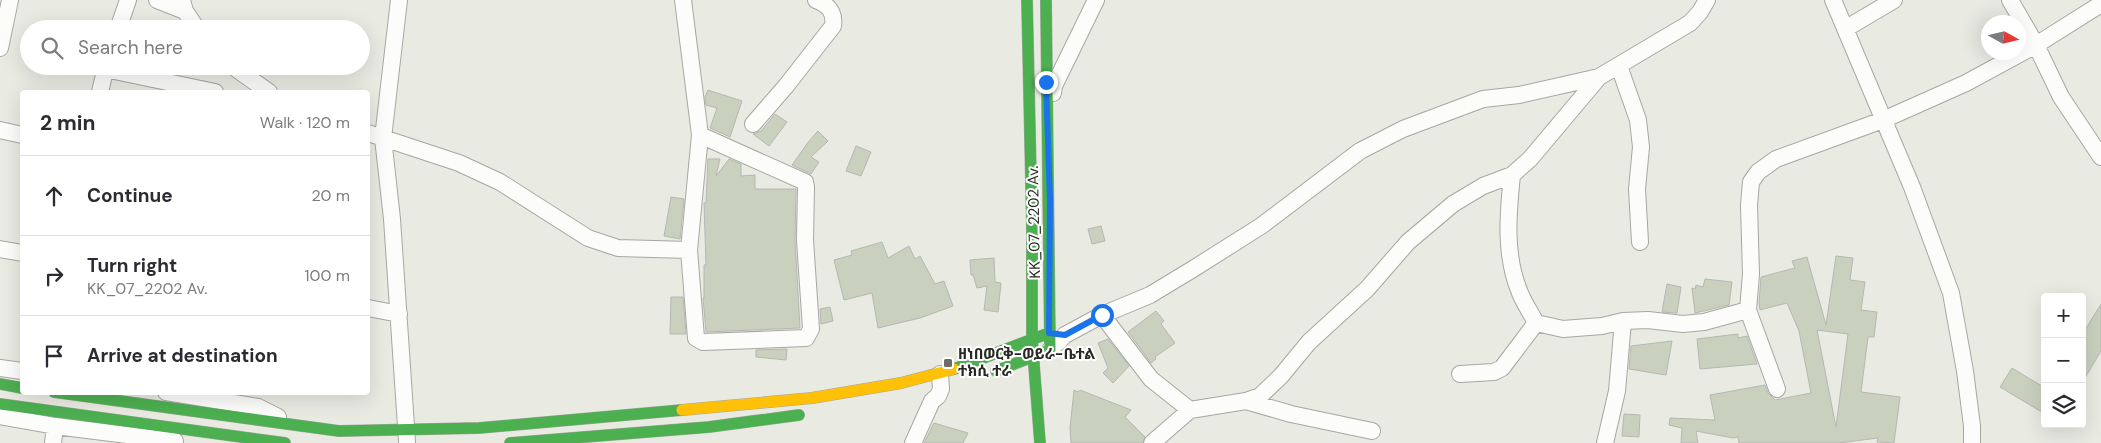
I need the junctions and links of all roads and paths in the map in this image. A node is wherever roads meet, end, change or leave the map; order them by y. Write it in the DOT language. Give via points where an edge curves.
graph roads {
  1 [pos="10,0"];
  2 [pos="128,0"];
  3 [pos="157,0"];
  4 [pos="399,0"];
  5 [pos="683,0"];
  6 [pos="816,0"];
  7 [pos="1027,0"];
  8 [pos="1046,0"];
  9 [pos="1096,0"];
  10 [pos="1708,0"];
  11 [pos="1833,0"];
  12 [pos="1894,0"];
  13 [pos="2010,0"];
  14 [pos="2101,4"];
  15 [pos="183,5"];
  16 [pos="121,20"];
  17 [pos="192,20"];
  18 [pos="1845,29"];
  19 [pos="2036,45"];
  20 [pos="0,48"];
  21 [pos="1619,66"];
  22 [pos="104,75"];
  23 [pos="134,75"];
  24 [pos="245,75"];
  25 [pos="1599,77"];
  26 [pos="100,90"];
  27 [pos="194,90"];
  28 [pos="267,90"];
  29 [pos="1883,120"];
  30 [pos="753,124"];
  31 [pos="0,130"];
  32 [pos="20,134"];
  33 [pos="370,134"];
  34 [pos="700,135"];
  35 [pos="383,138"];
  36 [pos="2101,157"];
  37 [pos="1512,175"];
  38 [pos="1050,200"];
  39 [pos="1640,242"];
  40 [pos="0,249"];
  41 [pos="689,250"];
  42 [pos="20,253"];
  43 [pos="370,308"];
  44 [pos="1748,310"];
  45 [pos="399,314"];
  46 [pos="1102,315"];
  47 [pos="1623,321"];
  48 [pos="1536,323"];
  49 [pos="1032,339"];
  50 [pos="1055,339"];
  51 [pos="1034,357"];
  52 [pos="1051,366"];
  53 [pos="0,368"];
  54 [pos="20,371"];
  55 [pos="1460,374"];
  56 [pos="987,375"];
  57 [pos="943,383"];
  58 [pos="0,384"];
  59 [pos="20,388"];
  60 [pos="1778,389"];
  61 [pos="922,392"];
  62 [pos="75,395"];
  63 [pos="184,395"];
  64 [pos="1246,401"];
  65 [pos="0,404"];
  66 [pos="1190,410"];
  67 [pos="808,414"];
  68 [pos="0,416"];
  69 [pos="290,425"];
  70 [pos="55,426"];
  71 [pos="1372,432"];
  72 [pos="175,437"];
  73 [pos="406,437"];
  74 [pos="1610,441"];
  75 [pos="52,443"];
  76 [pos="285,443"];
  77 [pos="510,443"];
  78 [pos="913,443"];
  79 [pos="1040,443"];
  80 [pos="1152,443"];
  81 [pos="1972,443"];
  1 -- 20 [label="street"];
  2 -- 16 [label="street"];
  3 -- 15 [label="street"];
  4 -- 35 [label="street"];
  5 -- 34 [label="street"];
  6 -- 30 [label="street" via="831,8 833,26"];
  7 -- 49 [label="main road"];
  8 -- 38 [label="main road, KK_07_2202 Av."];
  9 -- 38 [label="street" via="1054,86"];
  10 -- 21 [label="street" via="1690,23"];
  11 -- 18 [label="street"];
  12 -- 18 [label="street"];
  13 -- 19 [label="street"];
  14 -- 19 [label="street"];
  15 -- 17 [label="street"];
  18 -- 29 [label="street"];
  19 -- 29 [label="street" via="1966,83"];
  19 -- 36 [label="street" via="2060,97"];
  21 -- 25 [label="street"];
  21 -- 39 [label="street" via="1638,120 1641,147 1637,189"];
  22 -- 26 [label="street"];
  23 -- 27 [label="street"];
  24 -- 28 [label="street"];
  25 -- 37 [label="street" via="1530,159"];
  25 -- 46 [label="street" via="1483,100 1403,129 1360,151 1260,226 1193,269 1150,295"];
  29 -- 44 [label="street" via="1776,159 1758,172 1751,182"];
  29 -- 81 [label="street" via="1912,187 1950,293 1965,371"];
  31 -- 32 [label="street"];
  33 -- 35 [label="street"];
  34 -- 41 [label="street"];
  34 -- 41 [label="street" via="805,182 809,334 806,338 703,342 696,338"];
  35 -- 41 [label="street" via="458,163 500,182 588,238 618,248"];
  35 -- 45 [label="street"];
  37 -- 48 [label="street" via="1508,218 1510,257 1520,292"];
  37 -- 64 [label="street" via="1482,186 1453,204 1408,242 1367,289 1309,342 1281,376 1260,396"];
  38 -- 50 [label="main road, KK_07_2202 Av."];
  40 -- 42 [label="street"];
  43 -- 45 [label="street"];
  44 -- 47 [label="street" via="1683,324"];
  44 -- 60 [label="street"];
  45 -- 73 [label="street"];
  46 -- 50 [label="street"];
  46 -- 66 [label="street" via="1151,379"];
  47 -- 48 [label="street" via="1563,329"];
  47 -- 74 [label="street"];
  48 -- 55 [label="street" via="1502,368 1494,372"];
  49 -- 50 [label="main road"];
  49 -- 51 [label="main road"];
  49 -- 57 [label="main road" via="964,366"];
  50 -- 51 [label="main road"];
  50 -- 52 [label="main road, KK_07_2202 Av."];
  51 -- 56 [label="main road"];
  51 -- 79 [label="main road"];
  53 -- 54 [label="street"];
  57 -- 61 [label="main road"];
  57 -- 73 [label="main road" via="901,383 812,398"];
  57 -- 78 [label="street"];
  58 -- 59 [label="main road"];
  62 -- 69 [label="main road"];
  63 -- 69 [label="street" via="258,407"];
  64 -- 66 [label="street"];
  64 -- 71 [label="street"];
  65 -- 72 [label="main road"];
  66 -- 80 [label="street"];
  67 -- 77 [label="main road" via="709,427"];
  68 -- 70 [label="street"];
  69 -- 73 [label="main road"];
  70 -- 72 [label="street"];
  70 -- 75 [label="street"];
  72 -- 76 [label="main road"];
}
